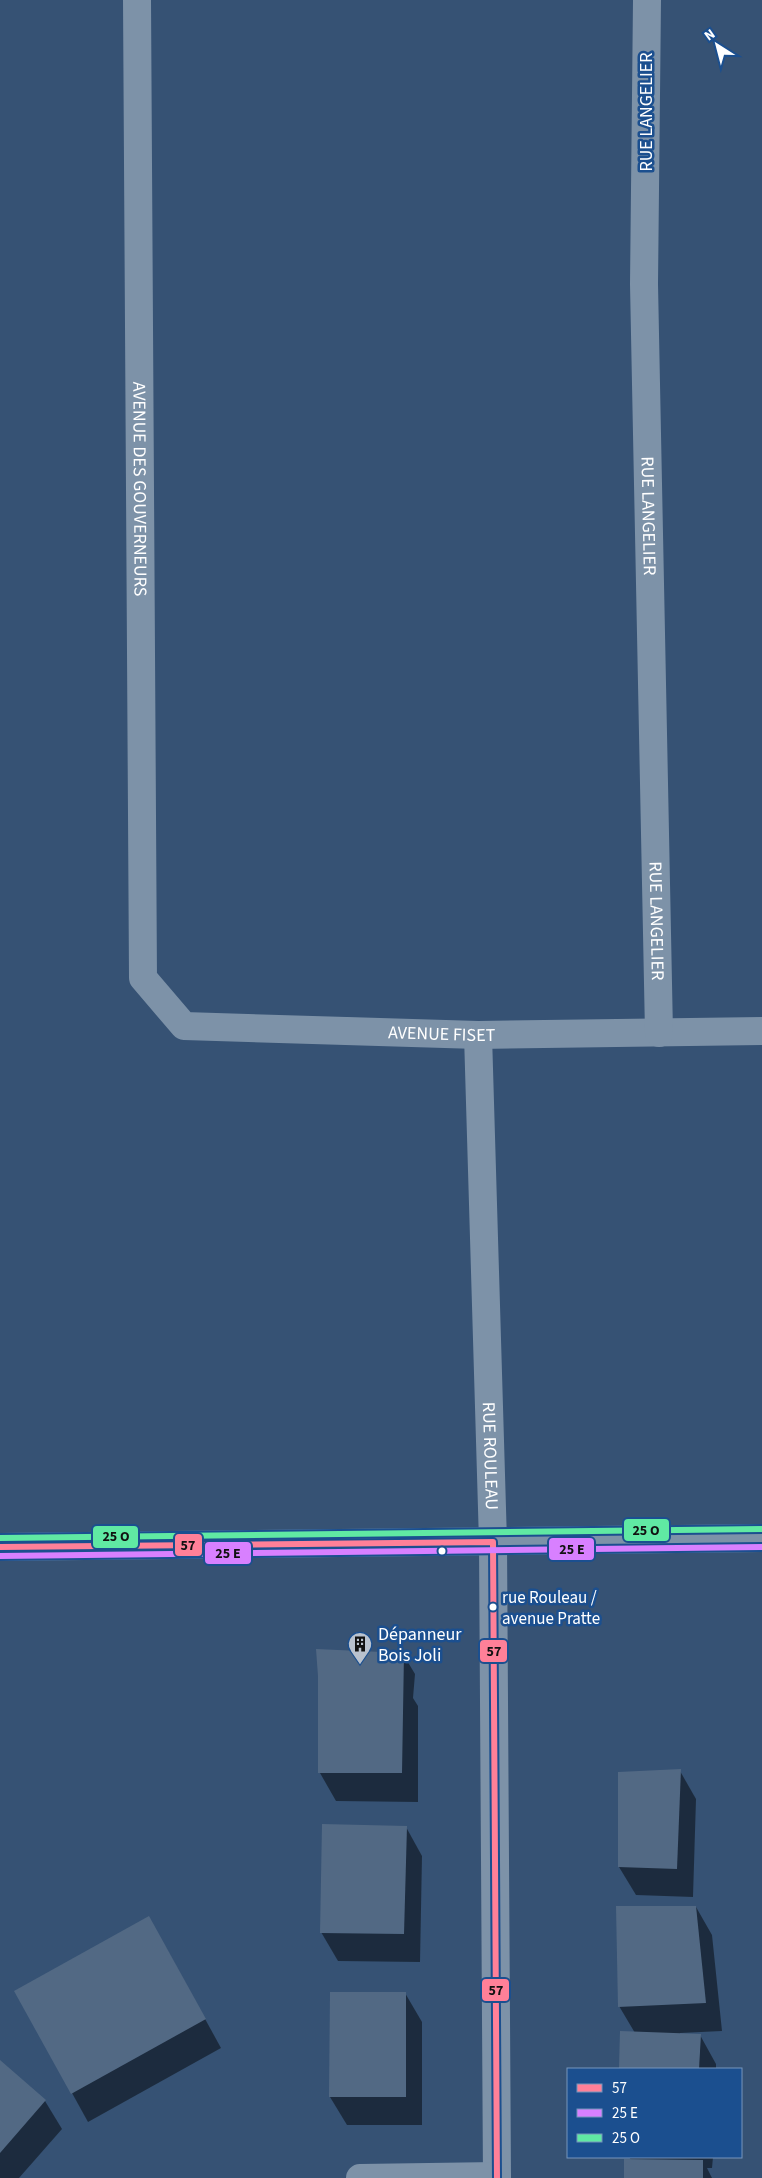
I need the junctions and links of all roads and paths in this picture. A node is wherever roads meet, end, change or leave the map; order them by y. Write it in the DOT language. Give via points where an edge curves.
graph roads {
  1 [pos="137,0"];
  2 [pos="647,0"];
  3 [pos="143,978"];
  4 [pos="762,1031"];
  5 [pos="659,1033"];
  6 [pos="478,1035"];
  7 [pos="762,1538"];
  8 [pos="493,1542"];
  9 [pos="0,1547"];
  10 [pos="497,2177"];
  11 [pos="360,2178"];
  1 -- 3 [label="street, AVENUE DES GOUVERNEURS"];
  2 -- 5 [label="street, RUE LANGELIER" via="644,284"];
  3 -- 6 [label="street, AVENUE FISET" via="184,1026"];
  4 -- 5 [label="street, AVENUE FISET"];
  5 -- 6 [label="street, AVENUE FISET"];
  6 -- 8 [label="street, RUE ROULEAU"];
  7 -- 8 [label="street"];
  8 -- 9 [label="street"];
  8 -- 10 [label="street, RUE ROULEAU"];
  10 -- 11 [label="street"];
}
